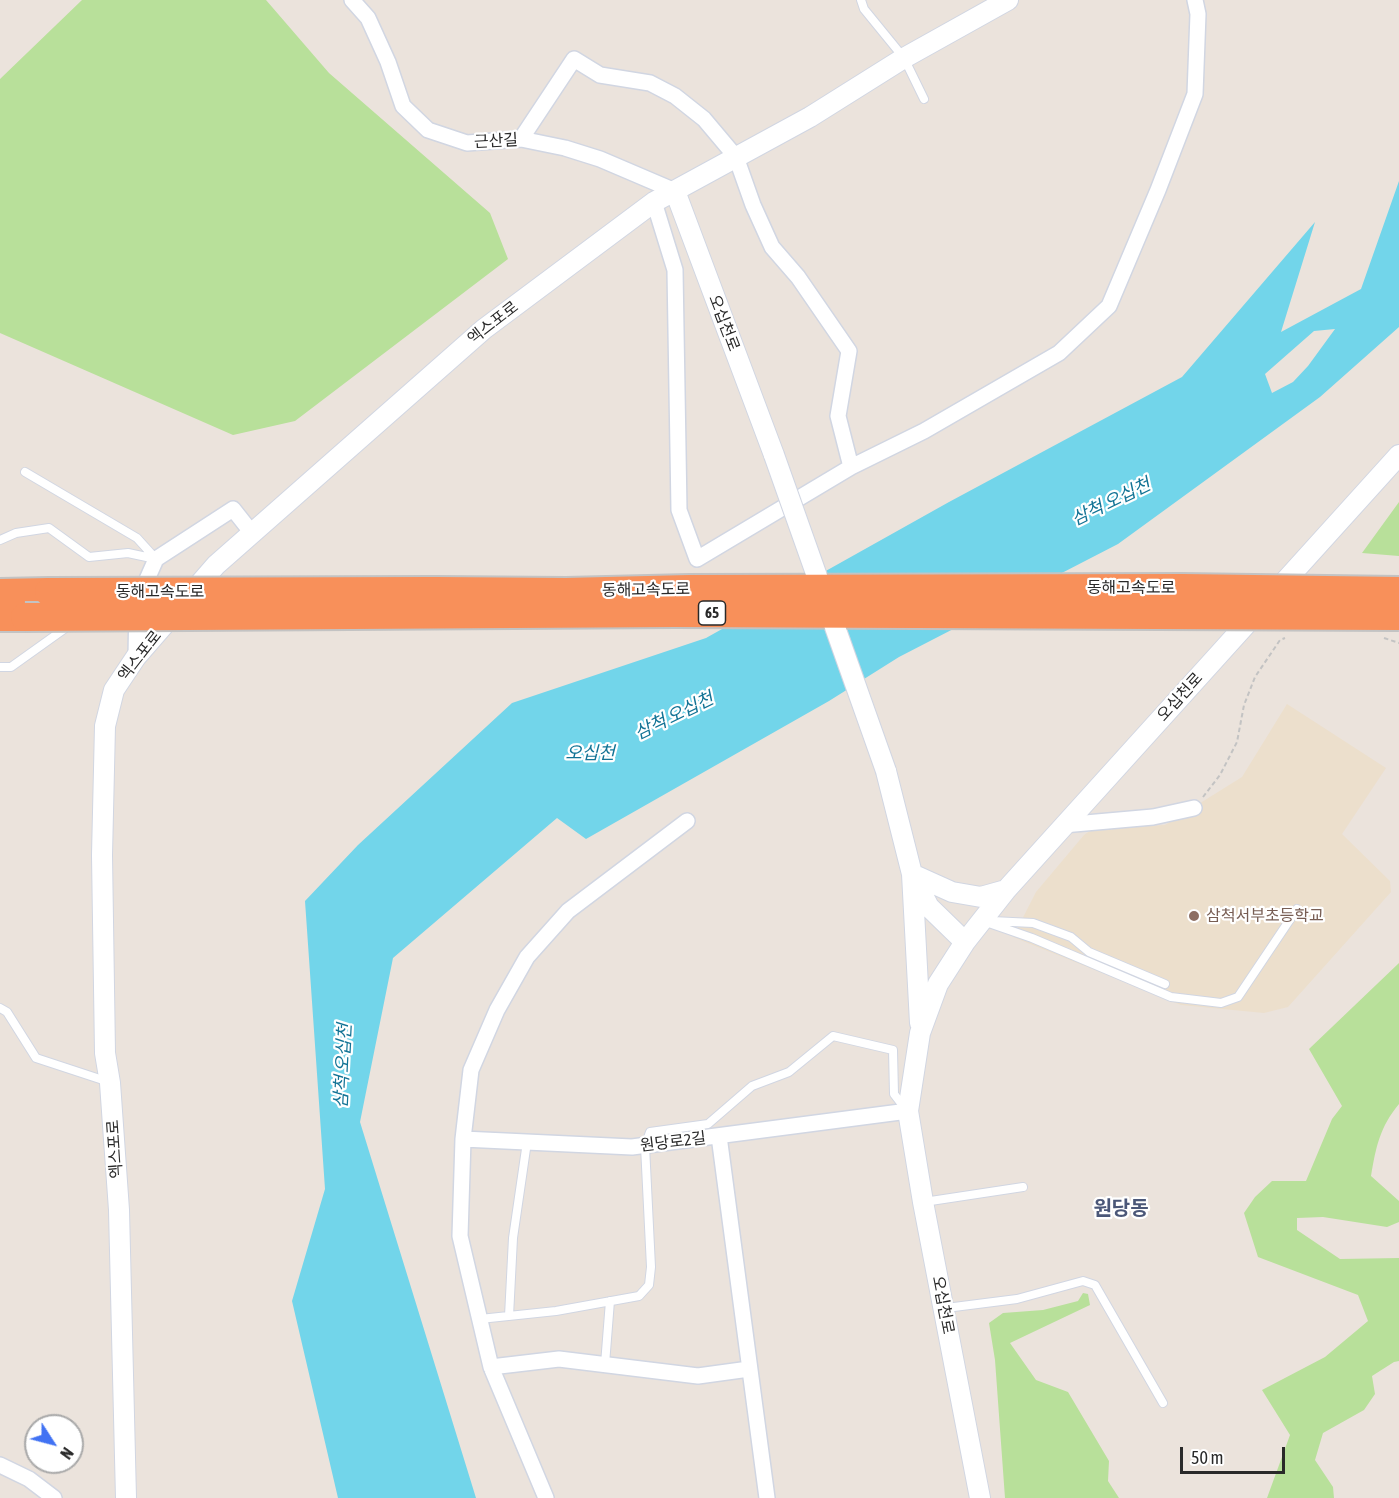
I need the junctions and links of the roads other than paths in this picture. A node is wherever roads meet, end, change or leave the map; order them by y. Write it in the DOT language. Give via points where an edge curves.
graph roads {
  1 [pos="352,0"];
  2 [pos="861,0"];
  3 [pos="1008,0"];
  4 [pos="1195,0"];
  5 [pos="904,58"];
  6 [pos="924,99"];
  7 [pos="521,139"];
  8 [pos="736,158"];
  9 [pos="675,191"];
  10 [pos="654,202"];
  11 [pos="1399,455"];
  12 [pos="851,466"];
  13 [pos="25,472"];
  14 [pos="252,533"];
  15 [pos="1,539"];
  16 [pos="156,559"];
  17 [pos="1399,591"];
  18 [pos="0,593"];
  19 [pos="96,606"];
  20 [pos="1399,616"];
  21 [pos="13,617"];
  22 [pos="136,657"];
  23 [pos="0,668"];
  24 [pos="1194,808"];
  25 [pos="687,821"];
  26 [pos="1063,825"];
  27 [pos="912,874"];
  28 [pos="1006,890"];
  29 [pos="1297,909"];
  30 [pos="982,921"];
  31 [pos="965,942"];
  32 [pos="1165,984"];
  33 [pos="0,1008"];
  34 [pos="920,1033"];
  35 [pos="110,1083"];
  36 [pos="908,1111"];
  37 [pos="720,1136"];
  38 [pos="463,1139"];
  39 [pos="527,1142"];
  40 [pos="645,1146"];
  41 [pos="1023,1187"];
  42 [pos="923,1202"];
  43 [pos="610,1301"];
  44 [pos="944,1308"];
  45 [pos="509,1316"];
  46 [pos="480,1319"];
  47 [pos="604,1364"];
  48 [pos="491,1367"];
  49 [pos="749,1369"];
  50 [pos="1163,1403"];
  51 [pos="0,1465"];
  52 [pos="54,1498"];
  53 [pos="126,1498"];
  54 [pos="546,1498"];
  55 [pos="767,1498"];
  56 [pos="980,1498"];
  1 -- 7 [label="street, 근산길" via="368,18 403,106 428,130 467,143"];
  2 -- 5 [label="lane"];
  3 -- 5 [label="street, 엑스포로"];
  4 -- 12 [label="street" via="1195,94 1109,306 1059,354 924,431"];
  5 -- 6 [label="lane"];
  5 -- 8 [label="street, 엑스포로"];
  7 -- 8 [label="street" via="574,59 600,75 650,83 675,96 704,119"];
  7 -- 9 [label="street, 근산길" via="600,159"];
  8 -- 9 [label="street, 엑스포로"];
  8 -- 12 [label="street" via="772,247 798,277 849,351 838,416"];
  9 -- 10 [label="street, 엑스포로"];
  9 -- 27 [label="street, 오십천로, bridge" via="886,771"];
  10 -- 12 [label="street" via="675,270 679,510 697,559"];
  10 -- 14 [label="street, 엑스포로" via="484,329"];
  11 -- 26 [label="street, 오십천로"];
  13 -- 16 [label="lane" via="137,538"];
  14 -- 16 [label="street" via="232,509"];
  14 -- 22 [label="street, 엑스포로" via="216,565"];
  15 -- 16 [label="lane" via="49,528 89,557 128,553"];
  16 -- 22 [label="street" via="132,602"];
  17 -- 18 [label="highway, 동해고속도로 / 65, bridge" via="1171,588"];
  19 -- 23 [label="lane" via="10,667"];
  20 -- 21 [label="highway, 동해고속도로 / 65, bridge" via="664,613"];
  22 -- 35 [label="street, 엑스포로" via="114,690 105,726 102,855 105,1053"];
  24 -- 26 [label="street" via="1153,818"];
  25 -- 38 [label="street" via="568,911 527,957 497,1010 471,1070"];
  26 -- 28 [label="street, 오십천로"];
  27 -- 28 [label="street" via="962,894 981,897"];
  27 -- 31 [label="street" via="929,908"];
  27 -- 34 [label="street"];
  28 -- 30 [label="street, 오십천로"];
  29 -- 30 [label="lane" via="1238,997 1221,1004 1171,997"];
  30 -- 31 [label="street, 오십천로"];
  30 -- 32 [label="lane" via="1033,923 1071,937 1089,952"];
  31 -- 34 [label="street, 오십천로" via="938,984"];
  33 -- 35 [label="lane" via="7,1012 36,1058"];
  34 -- 36 [label="street, 오십천로"];
  35 -- 53 [label="street, 엑스포로" via="119,1210"];
  36 -- 37 [label="street"];
  36 -- 40 [label="lane" via="894,1094 893,1050 833,1036 789,1072 752,1086 708,1124 650,1132"];
  36 -- 42 [label="street, 오십천로"];
  37 -- 40 [label="street, 원당로2길"];
  37 -- 49 [label="street, 원당로2길"];
  38 -- 39 [label="street, 원당로2길"];
  38 -- 46 [label="street" via="460,1236"];
  39 -- 40 [label="street, 원당로2길"];
  39 -- 45 [label="lane" via="513,1238"];
  40 -- 43 [label="lane" via="649,1285 639,1296"];
  41 -- 42 [label="lane"];
  42 -- 44 [label="street, 오십천로"];
  43 -- 45 [label="lane"];
  43 -- 47 [label="lane"];
  44 -- 50 [label="lane" via="1017,1299 1083,1281 1095,1285"];
  44 -- 56 [label="street, 오십천로"];
  45 -- 46 [label="lane"];
  46 -- 48 [label="street"];
  47 -- 48 [label="street" via="559,1359"];
  47 -- 49 [label="street" via="698,1376"];
  48 -- 54 [label="street"];
  49 -- 55 [label="street, 원당로2길"];
  51 -- 52 [label="street" via="29,1479"];
}
